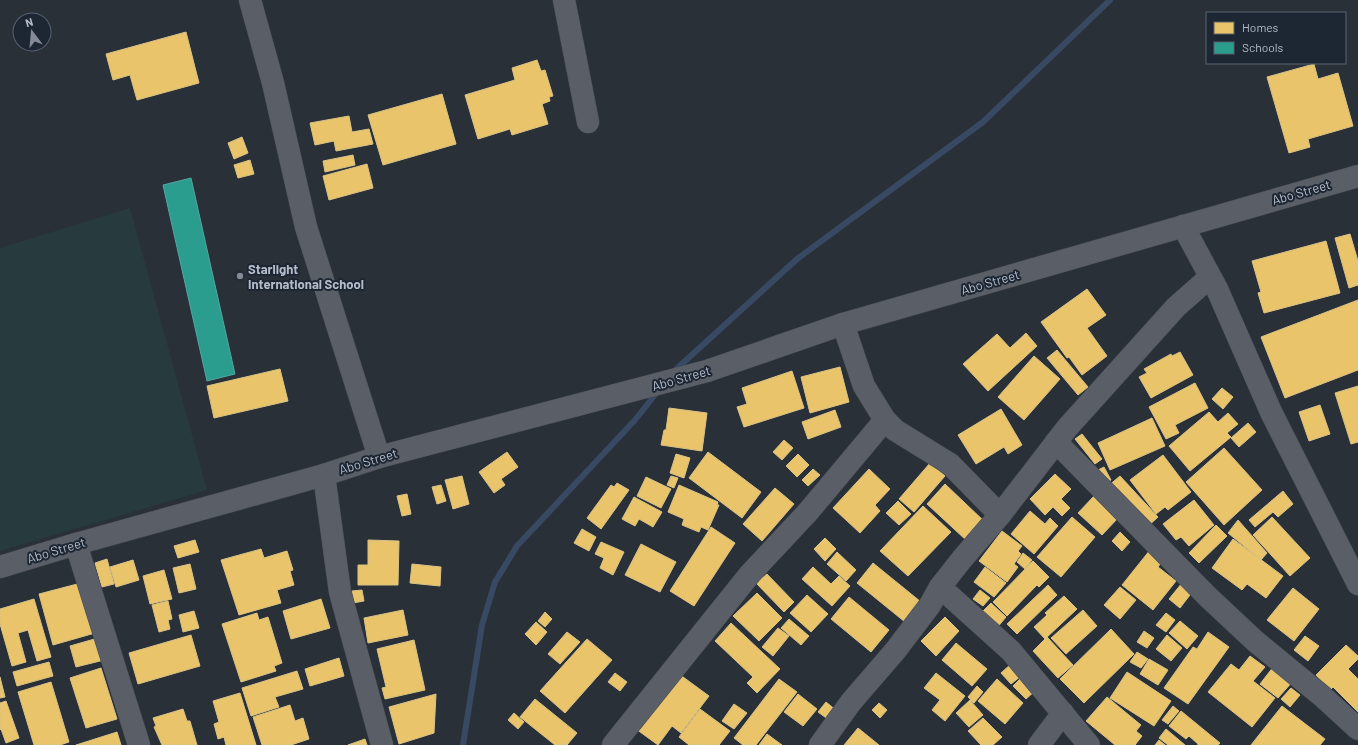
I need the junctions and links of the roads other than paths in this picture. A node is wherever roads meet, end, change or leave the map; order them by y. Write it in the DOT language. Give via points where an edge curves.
graph roads {
  1 [pos="250,0"];
  2 [pos="564,0"];
  3 [pos="588,122"];
  4 [pos="1358,176"];
  5 [pos="1183,226"];
  6 [pos="1210,277"];
  7 [pos="843,324"];
  8 [pos="884,420"];
  9 [pos="1056,442"];
  10 [pos="379,457"];
  11 [pos="324,475"];
  12 [pos="1000,515"];
  13 [pos="76,544"];
  14 [pos="0,567"];
  15 [pos="1358,584"];
  16 [pos="940,587"];
  17 [pos="1063,713"];
  18 [pos="1358,729"];
  19 [pos="139,745"];
  20 [pos="382,745"];
  21 [pos="614,745"];
  22 [pos="820,745"];
  23 [pos="1039,745"];
  24 [pos="1089,745"];
  1 -- 10 [label="street" via="274,83 306,227"];
  2 -- 3 [label="street"];
  4 -- 5 [label="street, Abo Street"];
  5 -- 6 [label="street"];
  5 -- 7 [label="street, Abo Street"];
  6 -- 9 [label="street" via="1176,307"];
  6 -- 15 [label="street" via="1271,412"];
  7 -- 8 [label="street" via="864,386"];
  7 -- 10 [label="street, Abo Street" via="707,371"];
  8 -- 12 [label="street" via="950,464"];
  8 -- 21 [label="street" via="808,512 750,574"];
  9 -- 12 [label="street"];
  9 -- 18 [label="street" via="1255,641"];
  10 -- 11 [label="street, Abo Street"];
  11 -- 13 [label="street, Abo Street"];
  11 -- 20 [label="street" via="342,599"];
  12 -- 16 [label="street"];
  13 -- 14 [label="street, Abo Street"];
  13 -- 19 [label="street"];
  16 -- 17 [label="street" via="1011,651"];
  16 -- 22 [label="street" via="926,611 851,702"];
  17 -- 23 [label="street"];
  17 -- 24 [label="street"];
}
